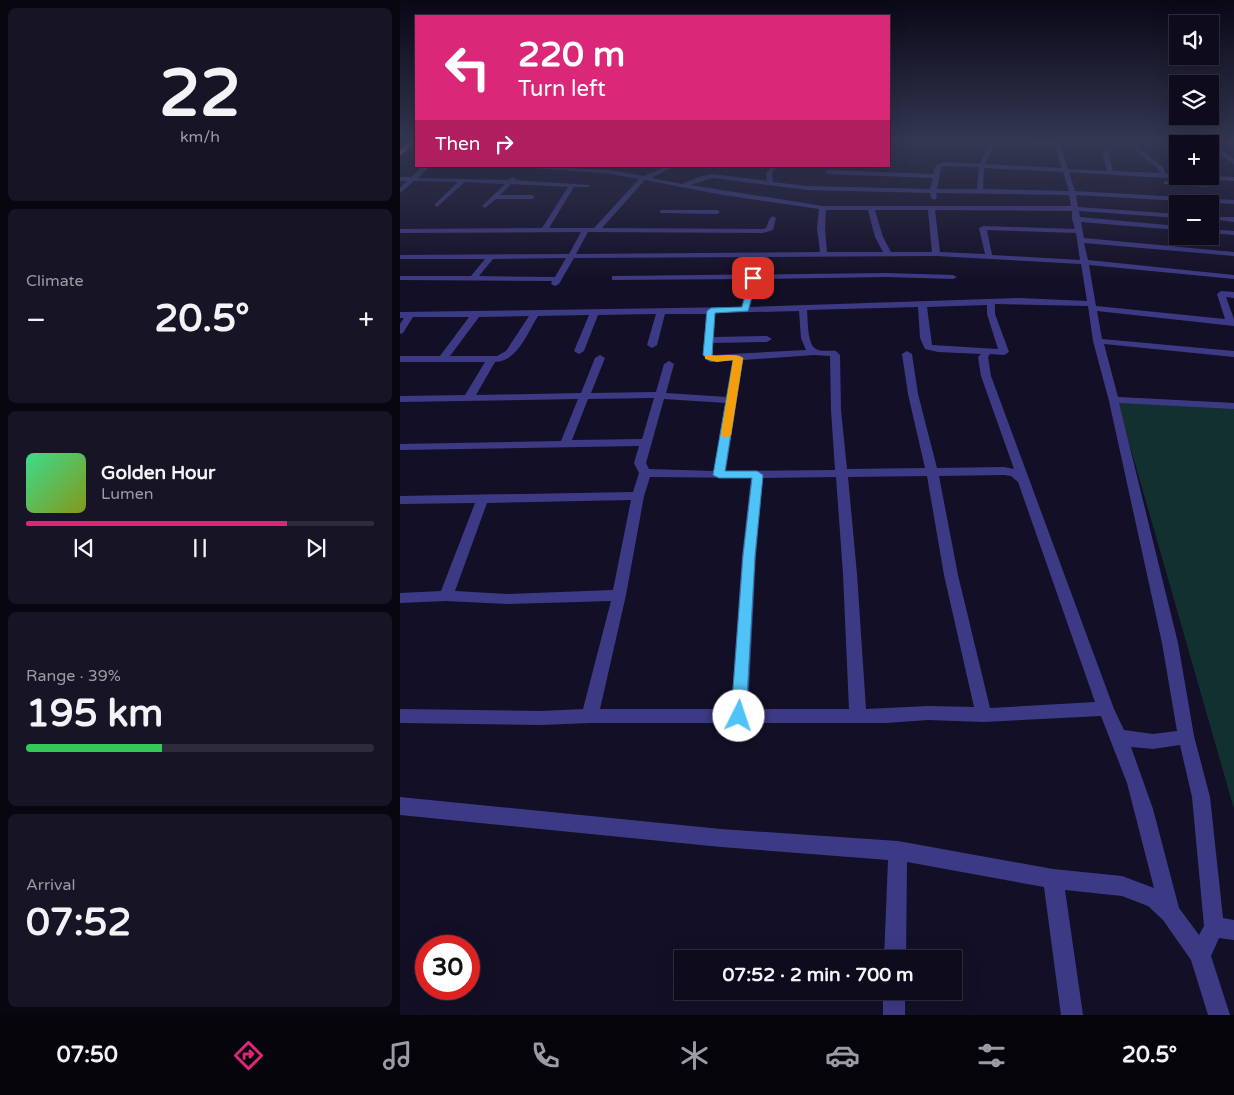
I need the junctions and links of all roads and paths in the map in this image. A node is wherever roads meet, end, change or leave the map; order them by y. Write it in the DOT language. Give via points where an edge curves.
graph roads {
  1 [pos="456,187"];
  2 [pos="504,187"];
  3 [pos="571,187"];
  4 [pos="634,187"];
  5 [pos="690,187"];
  6 [pos="780,187"];
  7 [pos="934,187"];
  8 [pos="980,187"];
  9 [pos="1071,187"];
  10 [pos="933,191"];
  11 [pos="980,191"];
  12 [pos="1072,192"];
  13 [pos="723,193"];
  14 [pos="805,196"];
  15 [pos="494,197"];
  16 [pos="532,197"];
  17 [pos="1234,202"];
  18 [pos="437,205"];
  19 [pos="485,206"];
  20 [pos="823,208"];
  21 [pos="933,208"];
  22 [pos="870,209"];
  23 [pos="1073,209"];
  24 [pos="662,212"];
  25 [pos="1169,215"];
  26 [pos="715,216"];
  27 [pos="773,218"];
  28 [pos="1219,218"];
  29 [pos="1075,219"];
  30 [pos="1234,219"];
  31 [pos="1169,227"];
  32 [pos="544,230"];
  33 [pos="586,230"];
  34 [pos="596,230"];
  35 [pos="400,231"];
  36 [pos="1078,231"];
  37 [pos="1219,232"];
  38 [pos="1234,233"];
  39 [pos="1081,240"];
  40 [pos="888,254"];
  41 [pos="936,254"];
  42 [pos="1234,254"];
  43 [pos="572,255"];
  44 [pos="824,255"];
  45 [pos="491,256"];
  46 [pos="400,257"];
  47 [pos="989,257"];
  48 [pos="1084,262"];
  49 [pos="702,267"];
  50 [pos="1212,275"];
  51 [pos="953,277"];
  52 [pos="1234,277"];
  53 [pos="400,278"];
  54 [pos="615,278"];
  55 [pos="753,278"];
  56 [pos="473,279"];
  57 [pos="1221,294"];
  58 [pos="1234,295"];
  59 [pos="991,302"];
  60 [pos="922,304"];
  61 [pos="1091,306"];
  62 [pos="803,308"];
  63 [pos="745,310"];
  64 [pos="661,311"];
  65 [pos="711,311"];
  66 [pos="595,312"];
  67 [pos="536,313"];
  68 [pos="476,314"];
  69 [pos="400,315"];
  70 [pos="410,315"];
  71 [pos="1232,323"];
  72 [pos="400,330"];
  73 [pos="767,339"];
  74 [pos="709,340"];
  75 [pos="1098,341"];
  76 [pos="652,345"];
  77 [pos="579,351"];
  78 [pos="814,352"];
  79 [pos="988,352"];
  80 [pos="907,354"];
  81 [pos="1234,355"];
  82 [pos="600,358"];
  83 [pos="738,358"];
  84 [pos="400,359"];
  85 [pos="492,359"];
  86 [pos="442,360"];
  87 [pos="669,364"];
  88 [pos="660,395"];
  89 [pos="585,396"];
  90 [pos="400,399"];
  91 [pos="468,399"];
  92 [pos="732,400"];
  93 [pos="1114,401"];
  94 [pos="1234,406"];
  95 [pos="646,442"];
  96 [pos="565,444"];
  97 [pos="400,447"];
  98 [pos="932,471"];
  99 [pos="645,473"];
  100 [pos="843,474"];
  101 [pos="719,475"];
  102 [pos="757,475"];
  103 [pos="1023,480"];
  104 [pos="638,496"];
  105 [pos="483,498"];
  106 [pos="400,500"];
  107 [pos="619,595"];
  108 [pos="446,596"];
  109 [pos="400,598"];
  110 [pos="1106,709"];
  111 [pos="984,715"];
  112 [pos="400,716"];
  113 [pos="590,716"];
  114 [pos="739,716"];
  115 [pos="858,716"];
  116 [pos="1186,736"];
  117 [pos="1120,737"];
  118 [pos="400,806"];
  119 [pos="898,852"];
  120 [pos="1053,879"];
  121 [pos="1170,913"];
  122 [pos="1224,928"];
  123 [pos="895,950"];
  124 [pos="1200,955"];
  125 [pos="894,1000"];
  126 [pos="894,1015"];
  127 [pos="1072,1015"];
  128 [pos="1219,1015"];
  1 -- 18 [label="street"];
  2 -- 15 [label="street"];
  3 -- 32 [label="street"];
  4 -- 34 [label="street"];
  5 -- 13 [label="street"];
  6 -- 14 [label="street"];
  7 -- 10 [label="street"];
  8 -- 11 [label="street"];
  9 -- 12 [label="street"];
  10 -- 11 [label="street"];
  10 -- 14 [label="street" via="859,188"];
  10 -- 21 [label="street"];
  11 -- 12 [label="street"];
  12 -- 17 [label="street"];
  12 -- 23 [label="street"];
  13 -- 14 [label="street"];
  13 -- 26 [label="street"];
  14 -- 20 [label="street"];
  15 -- 16 [label="street"];
  15 -- 19 [label="street"];
  20 -- 22 [label="street"];
  20 -- 44 [label="street"];
  21 -- 22 [label="street"];
  21 -- 23 [label="street"];
  21 -- 41 [label="street"];
  22 -- 40 [label="street"];
  23 -- 25 [label="street"];
  23 -- 29 [label="street"];
  24 -- 26 [label="street"];
  26 -- 27 [label="street" via="767,230"];
  26 -- 34 [label="street"];
  28 -- 30 [label="street"];
  29 -- 31 [label="street"];
  29 -- 36 [label="street"];
  32 -- 33 [label="street"];
  32 -- 35 [label="street"];
  33 -- 34 [label="street"];
  33 -- 43 [label="street"];
  36 -- 39 [label="street"];
  36 -- 47 [label="street" via="983,228"];
  37 -- 38 [label="street"];
  39 -- 42 [label="street"];
  39 -- 48 [label="street"];
  40 -- 41 [label="street"];
  40 -- 44 [label="street"];
  41 -- 47 [label="street"];
  43 -- 45 [label="street"];
  43 -- 49 [label="street"];
  43 -- 56 [label="street" via="557,281"];
  44 -- 49 [label="street"];
  45 -- 46 [label="street"];
  45 -- 56 [label="street"];
  47 -- 48 [label="street"];
  48 -- 50 [label="street"];
  48 -- 61 [label="street"];
  49 -- 54 [label="street"];
  49 -- 55 [label="street"];
  50 -- 52 [label="street"];
  50 -- 57 [label="street"];
  51 -- 55 [label="street"];
  53 -- 56 [label="street"];
  55 -- 63 [label="street"];
  57 -- 58 [label="street"];
  57 -- 71 [label="street"];
  59 -- 60 [label="street"];
  59 -- 61 [label="street"];
  59 -- 79 [label="street" via="991,314 1004,351"];
  60 -- 62 [label="street"];
  60 -- 79 [label="street" via="928,347"];
  61 -- 71 [label="street"];
  61 -- 75 [label="street"];
  62 -- 63 [label="street"];
  62 -- 78 [label="street" via="805,333"];
  63 -- 65 [label="street"];
  64 -- 65 [label="street"];
  64 -- 66 [label="street"];
  64 -- 76 [label="street"];
  65 -- 74 [label="street"];
  66 -- 67 [label="street"];
  66 -- 77 [label="street"];
  67 -- 68 [label="street"];
  67 -- 85 [label="street" via="510,353"];
  68 -- 70 [label="street"];
  68 -- 86 [label="street"];
  69 -- 70 [label="street"];
  70 -- 72 [label="street"];
  73 -- 74 [label="street"];
  74 -- 83 [label="street" via="708,357"];
  75 -- 81 [label="street"];
  75 -- 93 [label="street"];
  78 -- 83 [label="street"];
  78 -- 100 [label="street" via="835,355 836,410"];
  79 -- 103 [label="street" via="983,358 986,376"];
  80 -- 98 [label="street"];
  82 -- 89 [label="street"];
  83 -- 92 [label="street"];
  84 -- 86 [label="street"];
  85 -- 86 [label="street"];
  85 -- 91 [label="street"];
  87 -- 88 [label="street"];
  88 -- 89 [label="street"];
  88 -- 92 [label="street"];
  88 -- 95 [label="street"];
  89 -- 91 [label="street"];
  89 -- 96 [label="street"];
  90 -- 91 [label="street"];
  92 -- 101 [label="street"];
  93 -- 94 [label="street"];
  93 -- 116 [label="street" via="1170,643"];
  95 -- 96 [label="street"];
  95 -- 99 [label="street" via="640,463"];
  96 -- 97 [label="street"];
  98 -- 100 [label="street"];
  98 -- 103 [label="street" via="1004,471 1015,473"];
  98 -- 111 [label="street" via="951,575"];
  99 -- 101 [label="street"];
  99 -- 104 [label="street"];
  100 -- 102 [label="street"];
  100 -- 115 [label="street"];
  101 -- 102 [label="street"];
  102 -- 114 [label="street"];
  103 -- 110 [label="street"];
  104 -- 105 [label="street"];
  104 -- 107 [label="street"];
  105 -- 106 [label="street"];
  105 -- 108 [label="street"];
  107 -- 108 [label="street" via="506,599"];
  107 -- 113 [label="street"];
  108 -- 109 [label="street"];
  110 -- 111 [label="street"];
  110 -- 117 [label="street"];
  111 -- 115 [label="street"];
  112 -- 113 [label="street"];
  113 -- 114 [label="street"];
  114 -- 115 [label="street"];
  116 -- 117 [label="street" via="1167,742"];
  116 -- 122 [label="street" via="1201,797"];
  117 -- 121 [label="street" via="1143,807"];
  118 -- 119 [label="street"];
  119 -- 120 [label="street"];
  119 -- 123 [label="street"];
  120 -- 121 [label="street" via="1122,886 1155,898"];
  120 -- 127 [label="street"];
  121 -- 124 [label="street"];
  122 -- 124 [label="street"];
  124 -- 128 [label="street"];
  125 -- 126 [label="street"];
}
